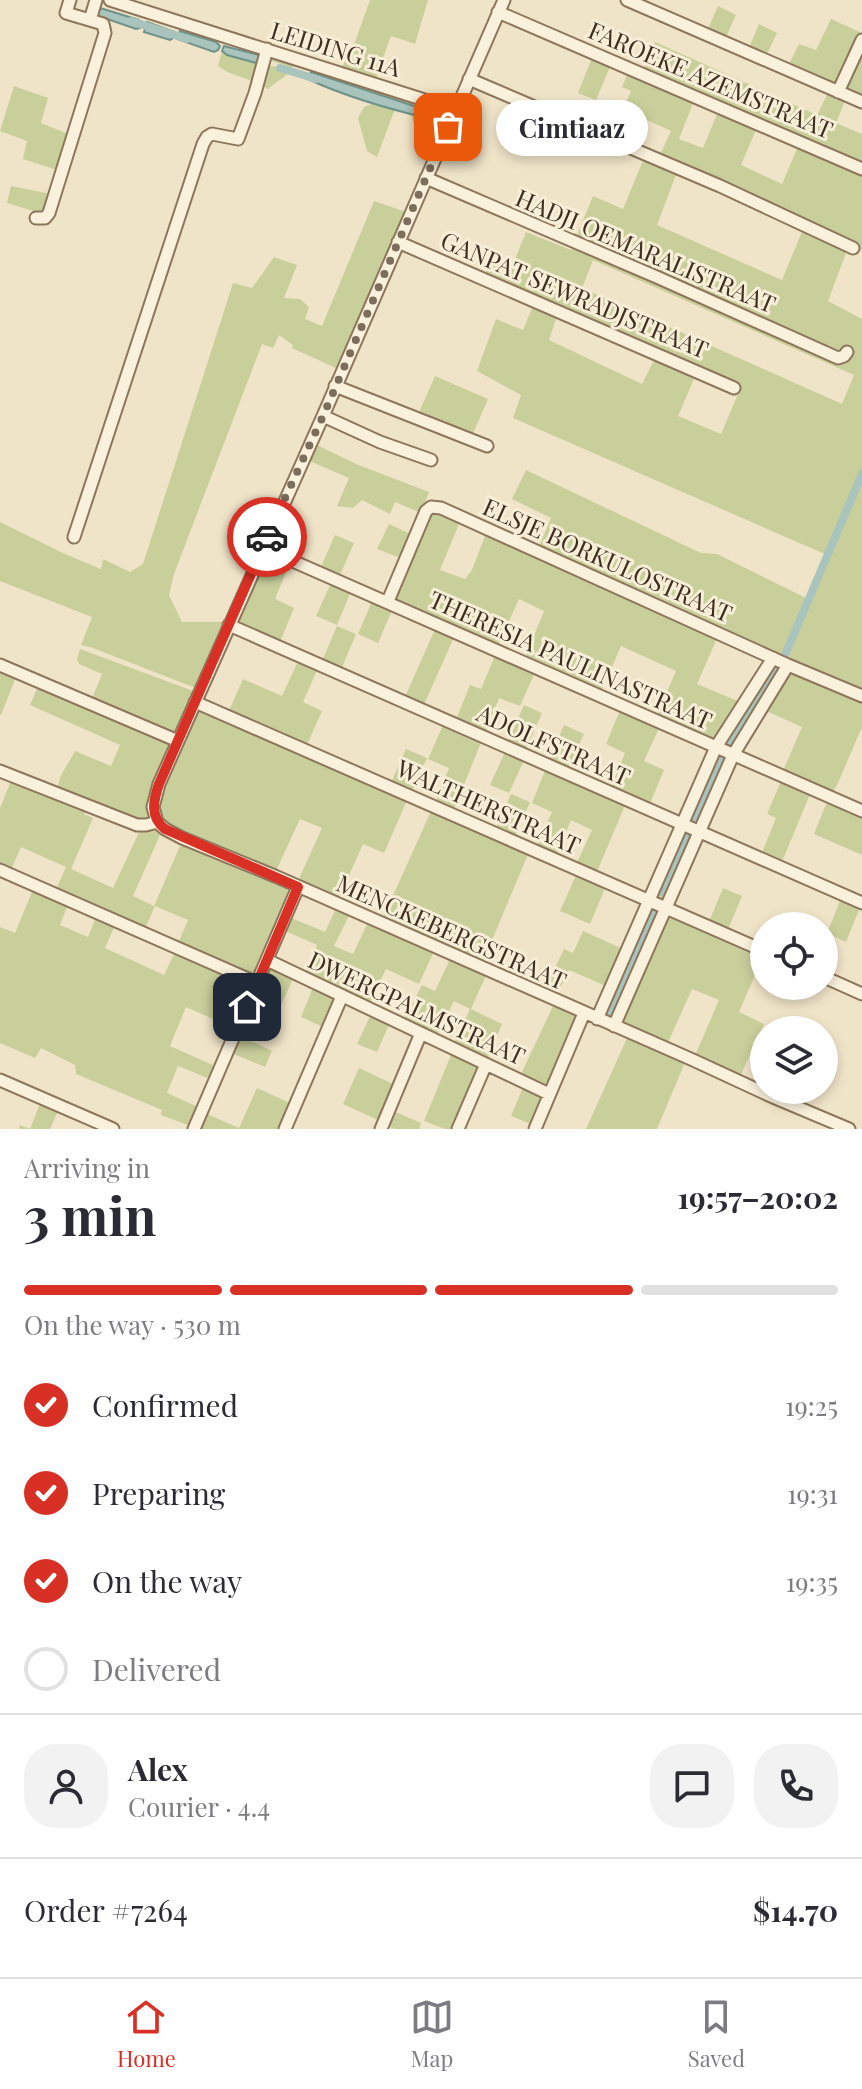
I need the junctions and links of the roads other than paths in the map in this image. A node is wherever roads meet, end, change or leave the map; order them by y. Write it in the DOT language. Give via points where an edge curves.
graph roads {
  1 [pos="96,0"];
  2 [pos="110,0"];
  3 [pos="504,0"];
  4 [pos="627,0"];
  5 [pos="69,3"];
  6 [pos="498,12"];
  7 [pos="92,16"];
  8 [pos="862,40"];
  9 [pos="265,55"];
  10 [pos="469,79"];
  11 [pos="838,92"];
  12 [pos="862,102"];
  13 [pos="456,110"];
  14 [pos="862,169"];
  15 [pos="426,178"];
  16 [pos="36,218"];
  17 [pos="398,242"];
  18 [pos="853,248"];
  19 [pos="847,352"];
  20 [pos="335,386"];
  21 [pos="734,388"];
  22 [pos="323,416"];
  23 [pos="487,446"];
  24 [pos="431,460"];
  25 [pos="74,537"];
  26 [pos="263,548"];
  27 [pos="388,601"];
  28 [pos="229,625"];
  29 [pos="773,658"];
  30 [pos="0,665"];
  31 [pos="788,665"];
  32 [pos="862,696"];
  33 [pos="195,702"];
  34 [pos="178,741"];
  35 [pos="716,747"];
  36 [pos="733,755"];
  37 [pos="0,771"];
  38 [pos="862,811"];
  39 [pos="157,822"];
  40 [pos="681,824"];
  41 [pos="700,832"];
  42 [pos="0,870"];
  43 [pos="298,887"];
  44 [pos="648,900"];
  45 [pos="862,903"];
  46 [pos="665,907"];
  47 [pos="750,945"];
  48 [pos="267,960"];
  49 [pos="257,983"];
  50 [pos="838,983"];
  51 [pos="862,994"];
  52 [pos="342,996"];
  53 [pos="584,1013"];
  54 [pos="597,1019"];
  55 [pos="614,1026"];
  56 [pos="421,1033"];
  57 [pos="486,1064"];
  58 [pos="0,1080"];
  59 [pos="549,1094"];
  60 [pos="113,1129"];
  61 [pos="194,1129"];
  62 [pos="285,1129"];
  63 [pos="381,1129"];
  64 [pos="458,1129"];
  65 [pos="535,1129"];
  66 [pos="849,1129"];
  1 -- 7 [label="street"];
  2 -- 9 [label="street, LEIDING 11A"];
  3 -- 6 [label="street"];
  4 -- 11 [label="street"];
  5 -- 7 [label="street" via="66,13"];
  6 -- 10 [label="street"];
  6 -- 14 [label="street, FAROEKE AZEMSTRAAT"];
  7 -- 16 [label="street" via="105,33 49,213"];
  8 -- 11 [label="street"];
  9 -- 13 [label="street, LEIDING 11A"];
  9 -- 25 [label="street" via="238,139 212,134 203,144"];
  10 -- 13 [label="street"];
  10 -- 18 [label="street"];
  11 -- 12 [label="street"];
  13 -- 15 [label="street"];
  15 -- 17 [label="street"];
  15 -- 19 [label="street, HADJI OEMARALISTRAAT" via="838,358"];
  17 -- 20 [label="street"];
  17 -- 21 [label="street, GANPAT SEWRADJSTRAAT"];
  20 -- 22 [label="street"];
  20 -- 23 [label="street"];
  22 -- 24 [label="street"];
  22 -- 26 [label="street"];
  26 -- 27 [label="street, THERESIA PAULINASTRAAT"];
  26 -- 28 [label="street"];
  27 -- 29 [label="street, ELSJE BORKULOSTRAAT" via="426,511 441,508"];
  27 -- 35 [label="street, THERESIA PAULINASTRAAT"];
  28 -- 33 [label="street"];
  28 -- 40 [label="street, ADOLFSTRAAT"];
  29 -- 31 [label="street, ELSJE BORKULOSTRAAT"];
  29 -- 35 [label="street"];
  30 -- 34 [label="street"];
  31 -- 32 [label="street, ELSJE BORKULOSTRAAT"];
  31 -- 36 [label="street"];
  33 -- 34 [label="street"];
  33 -- 44 [label="street, WALTHERSTRAAT"];
  34 -- 39 [label="street" via="155,795"];
  35 -- 36 [label="street, THERESIA PAULINASTRAAT"];
  35 -- 40 [label="street"];
  36 -- 38 [label="street, THERESIA PAULINASTRAAT"];
  36 -- 41 [label="street"];
  37 -- 39 [label="street" via="137,825"];
  39 -- 43 [label="street, MENCKEBERGSTRAAT" via="182,838"];
  40 -- 41 [label="street, ADOLFSTRAAT"];
  40 -- 44 [label="street"];
  41 -- 45 [label="street, ADOLFSTRAAT"];
  41 -- 46 [label="street"];
  42 -- 49 [label="street"];
  43 -- 48 [label="street"];
  43 -- 53 [label="street, MENCKEBERGSTRAAT"];
  44 -- 46 [label="street, WALTHERSTRAAT"];
  44 -- 54 [label="street"];
  46 -- 47 [label="street, WALTHERSTRAAT"];
  46 -- 55 [label="street"];
  48 -- 49 [label="street"];
  48 -- 52 [label="street, DWERGPALMSTRAAT"];
  49 -- 61 [label="street"];
  50 -- 51 [label="street"];
  52 -- 56 [label="street, DWERGPALMSTRAAT"];
  52 -- 62 [label="street"];
  53 -- 54 [label="street, MENCKEBERGSTRAAT"];
  53 -- 59 [label="street"];
  54 -- 55 [label="street, MENCKEBERGSTRAAT"];
  55 -- 66 [label="street, MENCKEBERGSTRAAT"];
  56 -- 57 [label="street, DWERGPALMSTRAAT"];
  56 -- 63 [label="street"];
  57 -- 59 [label="street, DWERGPALMSTRAAT"];
  57 -- 64 [label="street"];
  58 -- 60 [label="street"];
  59 -- 65 [label="street"];
}
